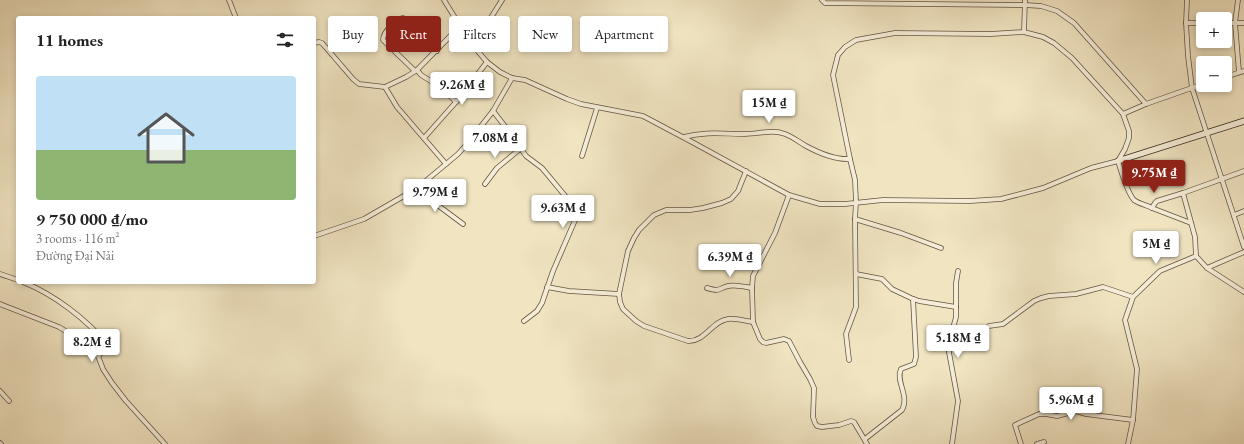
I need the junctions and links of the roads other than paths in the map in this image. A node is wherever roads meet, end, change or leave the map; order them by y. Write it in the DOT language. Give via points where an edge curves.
graph roads {
  1 [pos="230,0"];
  2 [pos="444,0"];
  3 [pos="502,0"];
  4 [pos="822,0"];
  5 [pos="1187,0"];
  6 [pos="1238,0"];
  7 [pos="1025,2"];
  8 [pos="235,16"];
  9 [pos="454,16"];
  10 [pos="492,16"];
  11 [pos="1186,23"];
  12 [pos="1196,23"];
  13 [pos="1235,23"];
  14 [pos="1244,23"];
  15 [pos="1024,32"];
  16 [pos="386,33"];
  17 [pos="449,38"];
  18 [pos="316,42"];
  19 [pos="386,43"];
  20 [pos="441,47"];
  21 [pos="396,52"];
  22 [pos="436,52"];
  23 [pos="478,52"];
  24 [pos="487,62"];
  25 [pos="416,71"];
  26 [pos="1244,71"];
  27 [pos="1238,72"];
  28 [pos="1232,74"];
  29 [pos="512,78"];
  30 [pos="385,86"];
  31 [pos="1196,87"];
  32 [pos="1192,88"];
  33 [pos="456,102"];
  34 [pos="1146,104"];
  35 [pos="597,108"];
  36 [pos="493,111"];
  37 [pos="1123,114"];
  38 [pos="1244,121"];
  39 [pos="1206,133"];
  40 [pos="684,137"];
  41 [pos="424,138"];
  42 [pos="520,149"];
  43 [pos="582,156"];
  44 [pos="850,159"];
  45 [pos="1118,161"];
  46 [pos="446,164"];
  47 [pos="746,170"];
  48 [pos="1244,172"];
  49 [pos="1222,178"];
  50 [pos="485,184"];
  51 [pos="416,189"];
  52 [pos="1183,193"];
  53 [pos="789,195"];
  54 [pos="856,202"];
  55 [pos="1152,208"];
  56 [pos="1244,211"];
  57 [pos="1234,215"];
  58 [pos="855,219"];
  59 [pos="1191,223"];
  60 [pos="463,224"];
  61 [pos="316,235"];
  62 [pos="1244,247"];
  63 [pos="941,248"];
  64 [pos="1244,252"];
  65 [pos="1196,256"];
  66 [pos="1207,268"];
  67 [pos="958,271"];
  68 [pos="0,274"];
  69 [pos="856,274"];
  70 [pos="16,279"];
  71 [pos="27,284"];
  72 [pos="547,287"];
  73 [pos="707,288"];
  74 [pos="752,288"];
  75 [pos="1244,292"];
  76 [pos="619,294"];
  77 [pos="1133,297"];
  78 [pos="913,299"];
  79 [pos="0,304"];
  80 [pos="956,307"];
  81 [pos="524,321"];
  82 [pos="753,322"];
  83 [pos="989,326"];
  84 [pos="98,356"];
  85 [pos="849,360"];
  86 [pos="0,391"];
  87 [pos="9,401"];
  88 [pos="1133,420"];
  89 [pos="866,442"];
  90 [pos="1044,442"];
  91 [pos="165,444"];
  92 [pos="952,444"];
  93 [pos="1021,444"];
  94 [pos="1037,444"];
  95 [pos="1128,444"];
  1 -- 8 [label="street"];
  2 -- 9 [label="street"];
  3 -- 10 [label="street"];
  4 -- 7 [label="street" via="826,3"];
  5 -- 11 [label="street"];
  6 -- 13 [label="street"];
  7 -- 15 [label="street"];
  7 -- 34 [label="street" via="1057,12 1074,23"];
  11 -- 12 [label="street"];
  11 -- 32 [label="street"];
  13 -- 14 [label="street"];
  13 -- 27 [label="street"];
  15 -- 37 [label="street" via="1043,36 1054,43 1072,58"];
  15 -- 44 [label="street" via="895,33 856,40 845,47 838,55 833,75"];
  16 -- 19 [label="street" via="383,36"];
  17 -- 20 [label="street"];
  18 -- 30 [label="street" via="322,43 359,84"];
  21 -- 25 [label="street"];
  22 -- 25 [label="street"];
  23 -- 24 [label="street"];
  24 -- 29 [label="street"];
  24 -- 33 [label="street"];
  25 -- 30 [label="street"];
  25 -- 33 [label="street" via="442,88"];
  26 -- 27 [label="street"];
  27 -- 28 [label="street"];
  29 -- 35 [label="street" via="525,80 566,99"];
  29 -- 36 [label="street"];
  30 -- 41 [label="street" via="397,107"];
  31 -- 32 [label="street"];
  32 -- 34 [label="street"];
  32 -- 39 [label="street"];
  33 -- 41 [label="street"];
  34 -- 37 [label="street"];
  35 -- 40 [label="street" via="643,116"];
  35 -- 43 [label="street"];
  36 -- 42 [label="street"];
  36 -- 46 [label="street" via="467,144"];
  37 -- 45 [label="street" via="1129,138"];
  38 -- 39 [label="street"];
  39 -- 45 [label="street"];
  39 -- 49 [label="street"];
  40 -- 44 [label="street" via="704,133 778,132 821,154"];
  40 -- 47 [label="street"];
  41 -- 46 [label="street"];
  42 -- 50 [label="street" via="497,168"];
  42 -- 72 [label="street" via="542,168 577,213"];
  44 -- 54 [label="street" via="855,180"];
  45 -- 54 [label="street" via="1091,168 1044,188 1000,199"];
  45 -- 55 [label="street" via="1133,198"];
  46 -- 51 [label="street"];
  47 -- 53 [label="street"];
  47 -- 76 [label="street" via="738,191 731,199 690,210 666,210 654,215 644,224 628,251"];
  48 -- 49 [label="street"];
  49 -- 52 [label="street"];
  49 -- 57 [label="street"];
  51 -- 60 [label="street"];
  51 -- 61 [label="street" via="364,219"];
  52 -- 55 [label="street" via="1156,202"];
  52 -- 59 [label="street"];
  53 -- 54 [label="street" via="820,204"];
  53 -- 74 [label="street" via="775,233 753,276"];
  54 -- 58 [label="street"];
  55 -- 59 [label="street"];
  56 -- 57 [label="street"];
  57 -- 62 [label="street"];
  58 -- 63 [label="street"];
  58 -- 69 [label="street"];
  59 -- 65 [label="street"];
  64 -- 66 [label="street"];
  65 -- 66 [label="street"];
  65 -- 77 [label="street" via="1160,271"];
  66 -- 75 [label="street"];
  67 -- 80 [label="street"];
  68 -- 70 [label="street"];
  69 -- 78 [label="street" via="882,279 892,289"];
  69 -- 85 [label="street" via="856,307 846,334"];
  71 -- 84 [label="street" via="51,295 108,345"];
  72 -- 76 [label="street"];
  72 -- 81 [label="street" via="537,311"];
  73 -- 74 [label="street" via="719,290 733,285"];
  74 -- 82 [label="street"];
  76 -- 82 [label="street" via="623,309 636,321 688,341 694,342 727,319"];
  77 -- 83 [label="street" via="1106,288 1048,296 1034,302 1003,324"];
  77 -- 88 [label="street" via="1125,320 1137,370"];
  78 -- 80 [label="street"];
  78 -- 89 [label="street" via="916,357 914,364 901,369 899,373 905,398 904,407"];
  79 -- 84 [label="street" via="59,327 80,340"];
  80 -- 92 [label="street" via="955,323 948,347 958,401"];
  82 -- 89 [label="street" via="763,342 784,339 789,341 814,388 812,409 817,426 839,425 851,421"];
  84 -- 91 [label="street" via="112,383"];
  86 -- 87 [label="street"];
  88 -- 93 [label="street" via="1079,411 1057,416 1039,414 1015,425"];
  88 -- 95 [label="street"];
  90 -- 94 [label="street"];
}
